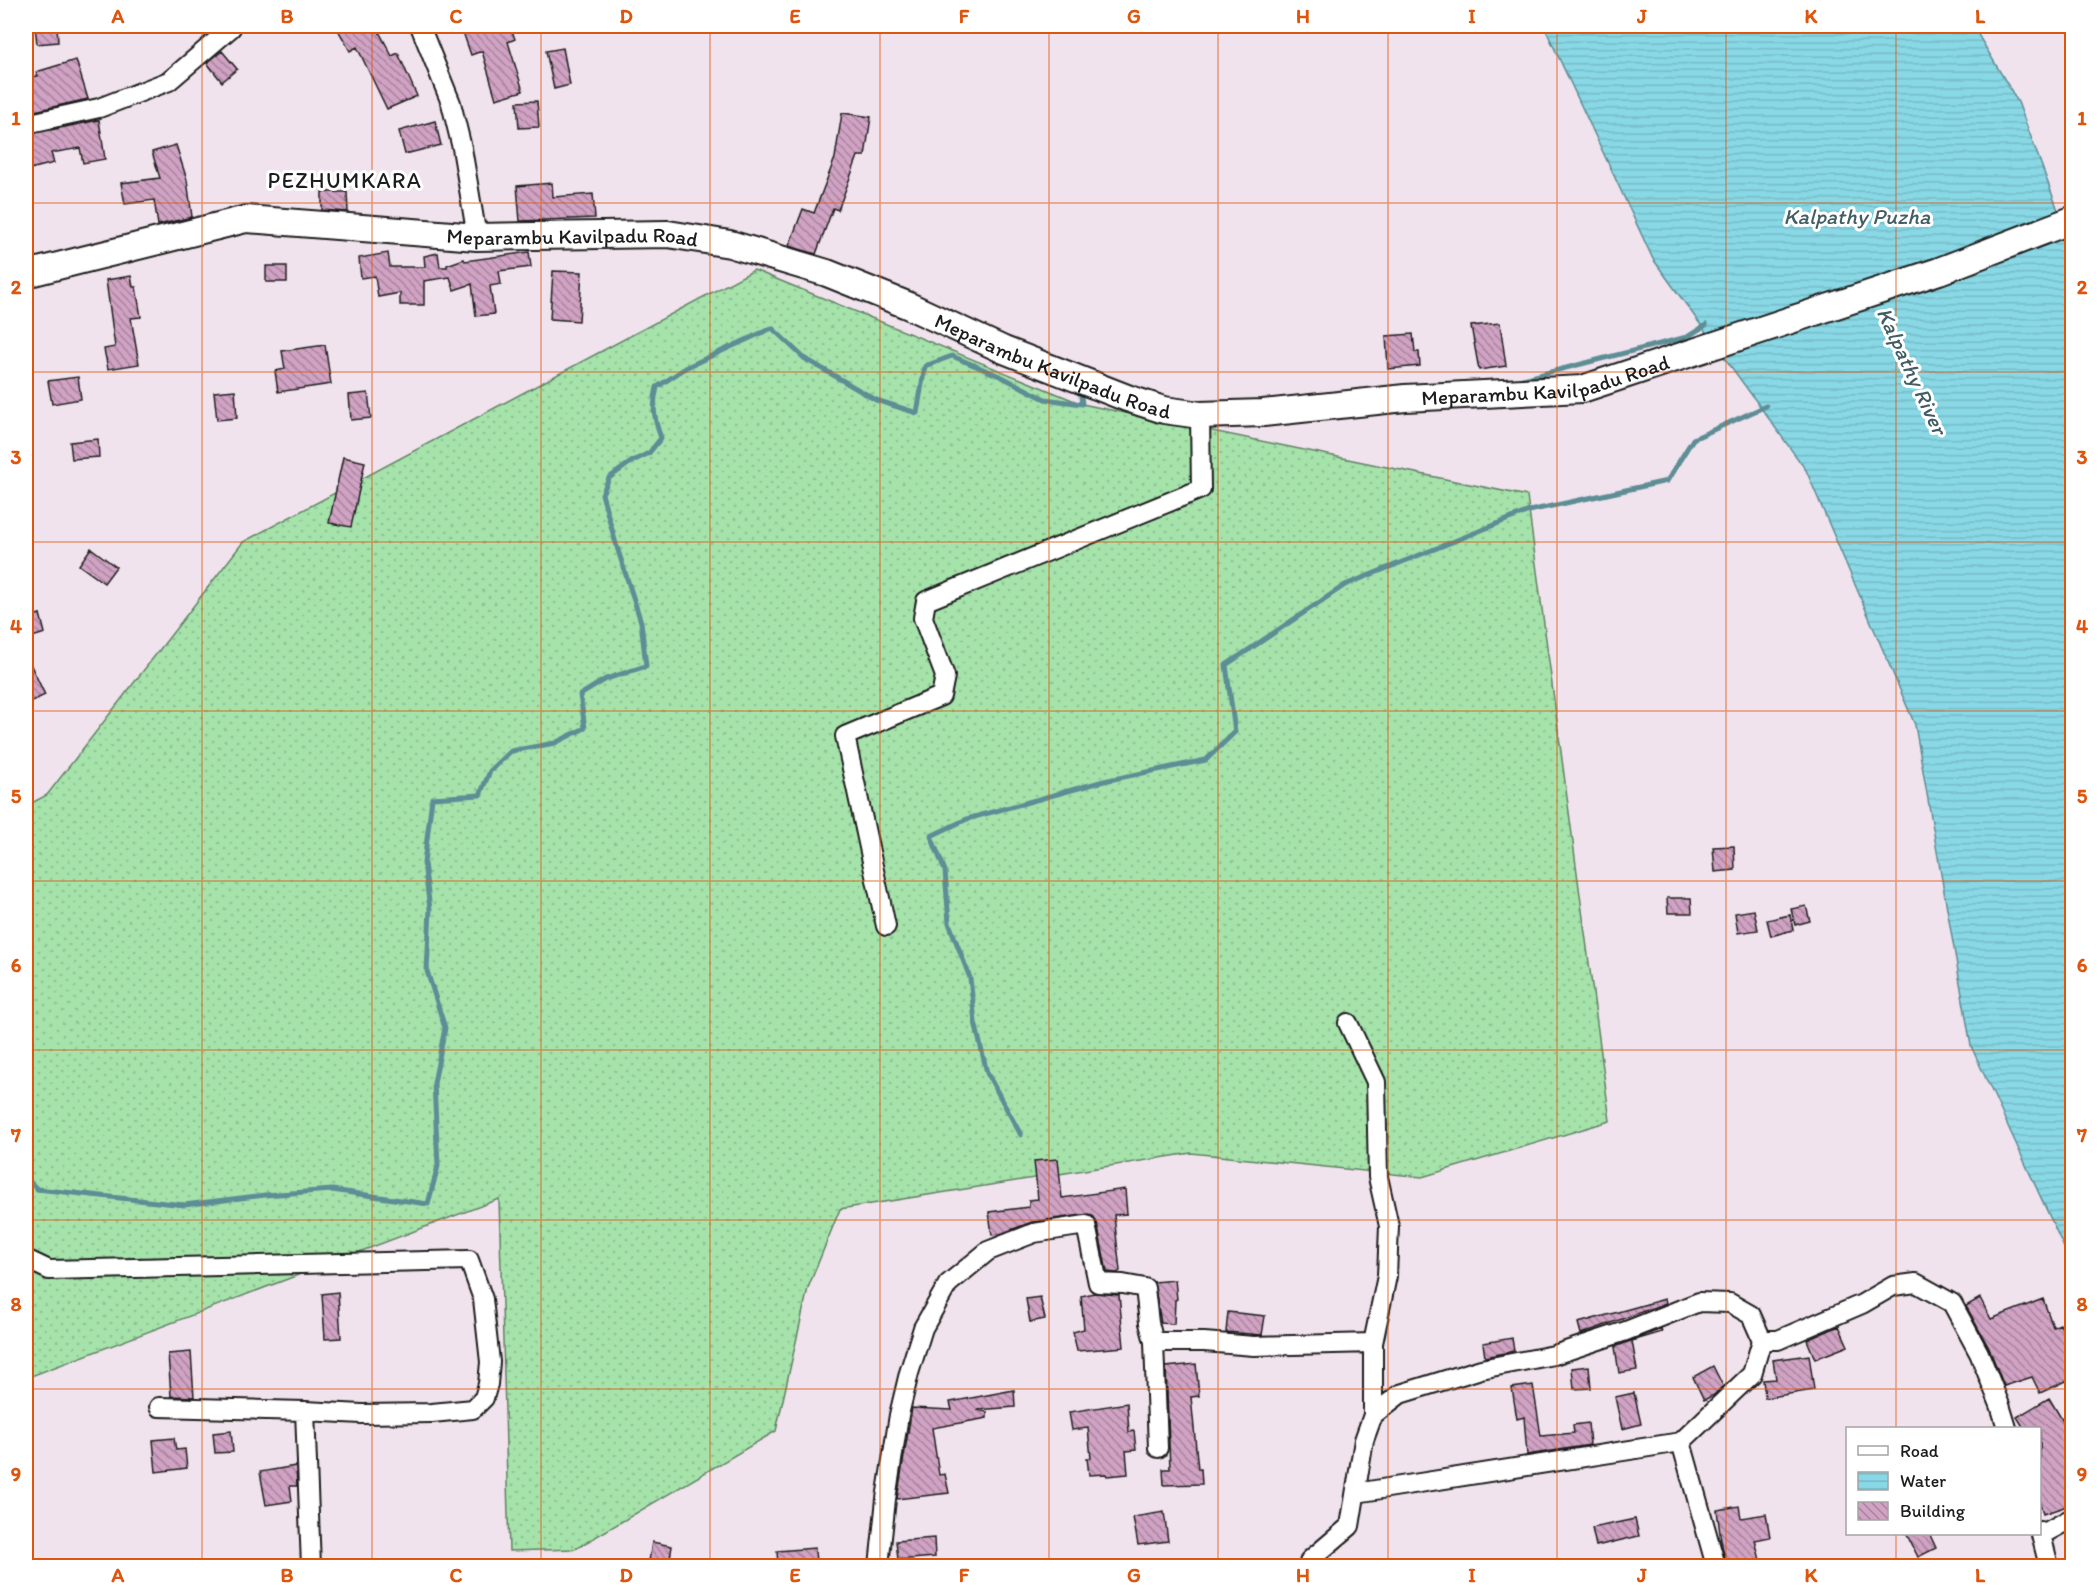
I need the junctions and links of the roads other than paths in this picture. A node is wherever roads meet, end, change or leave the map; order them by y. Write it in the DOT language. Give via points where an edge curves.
graph roads {
  1 [pos="420,26"];
  2 [pos="231,28"];
  3 [pos="26,124"];
  4 [pos="2073,220"];
  5 [pos="477,237"];
  6 [pos="26,274"];
  7 [pos="1200,415"];
  8 [pos="886,926"];
  9 [pos="1348,1023"];
  10 [pos="26,1259"];
  11 [pos="1762,1340"];
  12 [pos="1154,1342"];
  13 [pos="1373,1343"];
  14 [pos="159,1407"];
  15 [pos="305,1411"];
  16 [pos="1373,1415"];
  17 [pos="2007,1427"];
  18 [pos="1681,1442"];
  19 [pos="1158,1448"];
  20 [pos="1356,1493"];
  21 [pos="2073,1518"];
  22 [pos="2041,1533"];
  23 [pos="2041,1535"];
  24 [pos="310,1566"];
  25 [pos="879,1566"];
  26 [pos="1308,1566"];
  27 [pos="1716,1566"];
  28 [pos="2049,1566"];
  1 -- 5 [label="street" via="450,103"];
  2 -- 3 [label="street" via="169,81 99,108"];
  4 -- 7 [label="main road, Meparambu Kavilpadu Road" via="1939,271 1582,389 1405,398 1263,413"];
  5 -- 6 [label="main road, Meparambu Kavilpadu Road" via="246,219"];
  5 -- 7 [label="main road, Meparambu Kavilpadu Road" via="668,234 730,244 847,281 1126,398 1164,410"];
  7 -- 8 [label="street" via="1201,489 926,601 923,618 945,676 941,696 845,736"];
  9 -- 13 [label="street" via="1376,1082 1378,1177 1389,1226 1387,1276"];
  10 -- 15 [label="street" via="49,1269 469,1260 483,1299 490,1362 484,1398 473,1409 362,1414"];
  11 -- 16 [label="street" via="1751,1315 1730,1303 1699,1302 1554,1355 1481,1369 1400,1394"];
  11 -- 17 [label="street" via="1778,1340 1862,1304 1893,1286 1916,1283 1952,1303 1979,1353"];
  11 -- 18 [label="street" via="1752,1374"];
  12 -- 13 [label="street" via="1254,1346"];
  12 -- 19 [label="street"];
  12 -- 25 [label="street" via="1145,1288 1098,1283 1086,1225 1034,1233 988,1251 948,1284 923,1328 899,1415"];
  13 -- 16 [label="street"];
  14 -- 15 [label="street"];
  15 -- 24 [label="street"];
  16 -- 20 [label="street" via="1364,1440"];
  18 -- 20 [label="street"];
  18 -- 27 [label="street"];
  20 -- 26 [label="street" via="1350,1526"];
  21 -- 22 [label="street"];
  23 -- 28 [label="street"];
}
